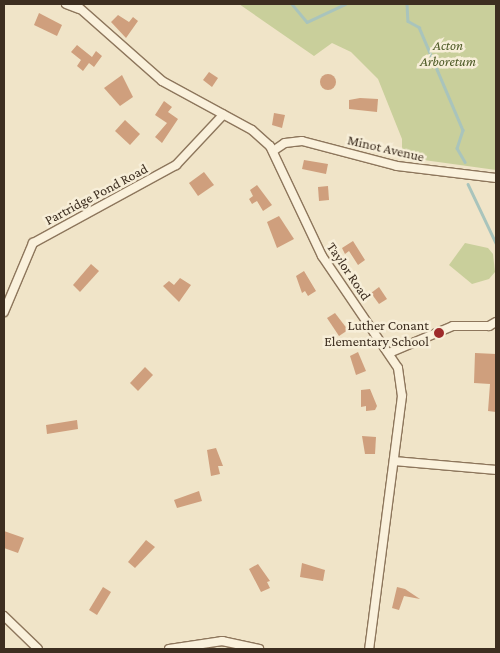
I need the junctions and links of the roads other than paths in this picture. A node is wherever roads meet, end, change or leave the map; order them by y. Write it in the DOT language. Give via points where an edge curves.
graph roads {
  1 [pos="66,4"];
  2 [pos="77,6"];
  3 [pos="223,116"];
  4 [pos="273,151"];
  5 [pos="496,178"];
  6 [pos="4,312"];
  7 [pos="496,322"];
  8 [pos="389,353"];
  9 [pos="395,461"];
  10 [pos="496,470"];
  11 [pos="4,616"];
  12 [pos="38,649"];
  13 [pos="169,649"];
  14 [pos="260,649"];
  15 [pos="369,649"];
  1 -- 2 [label="street, Taylor Road"];
  2 -- 3 [label="street, Taylor Road" via="162,81"];
  3 -- 4 [label="street, Taylor Road" via="252,130"];
  3 -- 6 [label="street, Partridge Pond Road" via="176,165 33,243"];
  4 -- 5 [label="street, Minot Avenue" via="285,143 302,141 397,166"];
  4 -- 8 [label="street, Taylor Road" via="322,256"];
  7 -- 8 [label="street" via="489,326 453,326"];
  8 -- 9 [label="street, Taylor Road" via="398,368 402,386"];
  9 -- 10 [label="street"];
  9 -- 15 [label="street, Taylor Road"];
  11 -- 12 [label="street"];
  13 -- 14 [label="street" via="222,641"];
}
